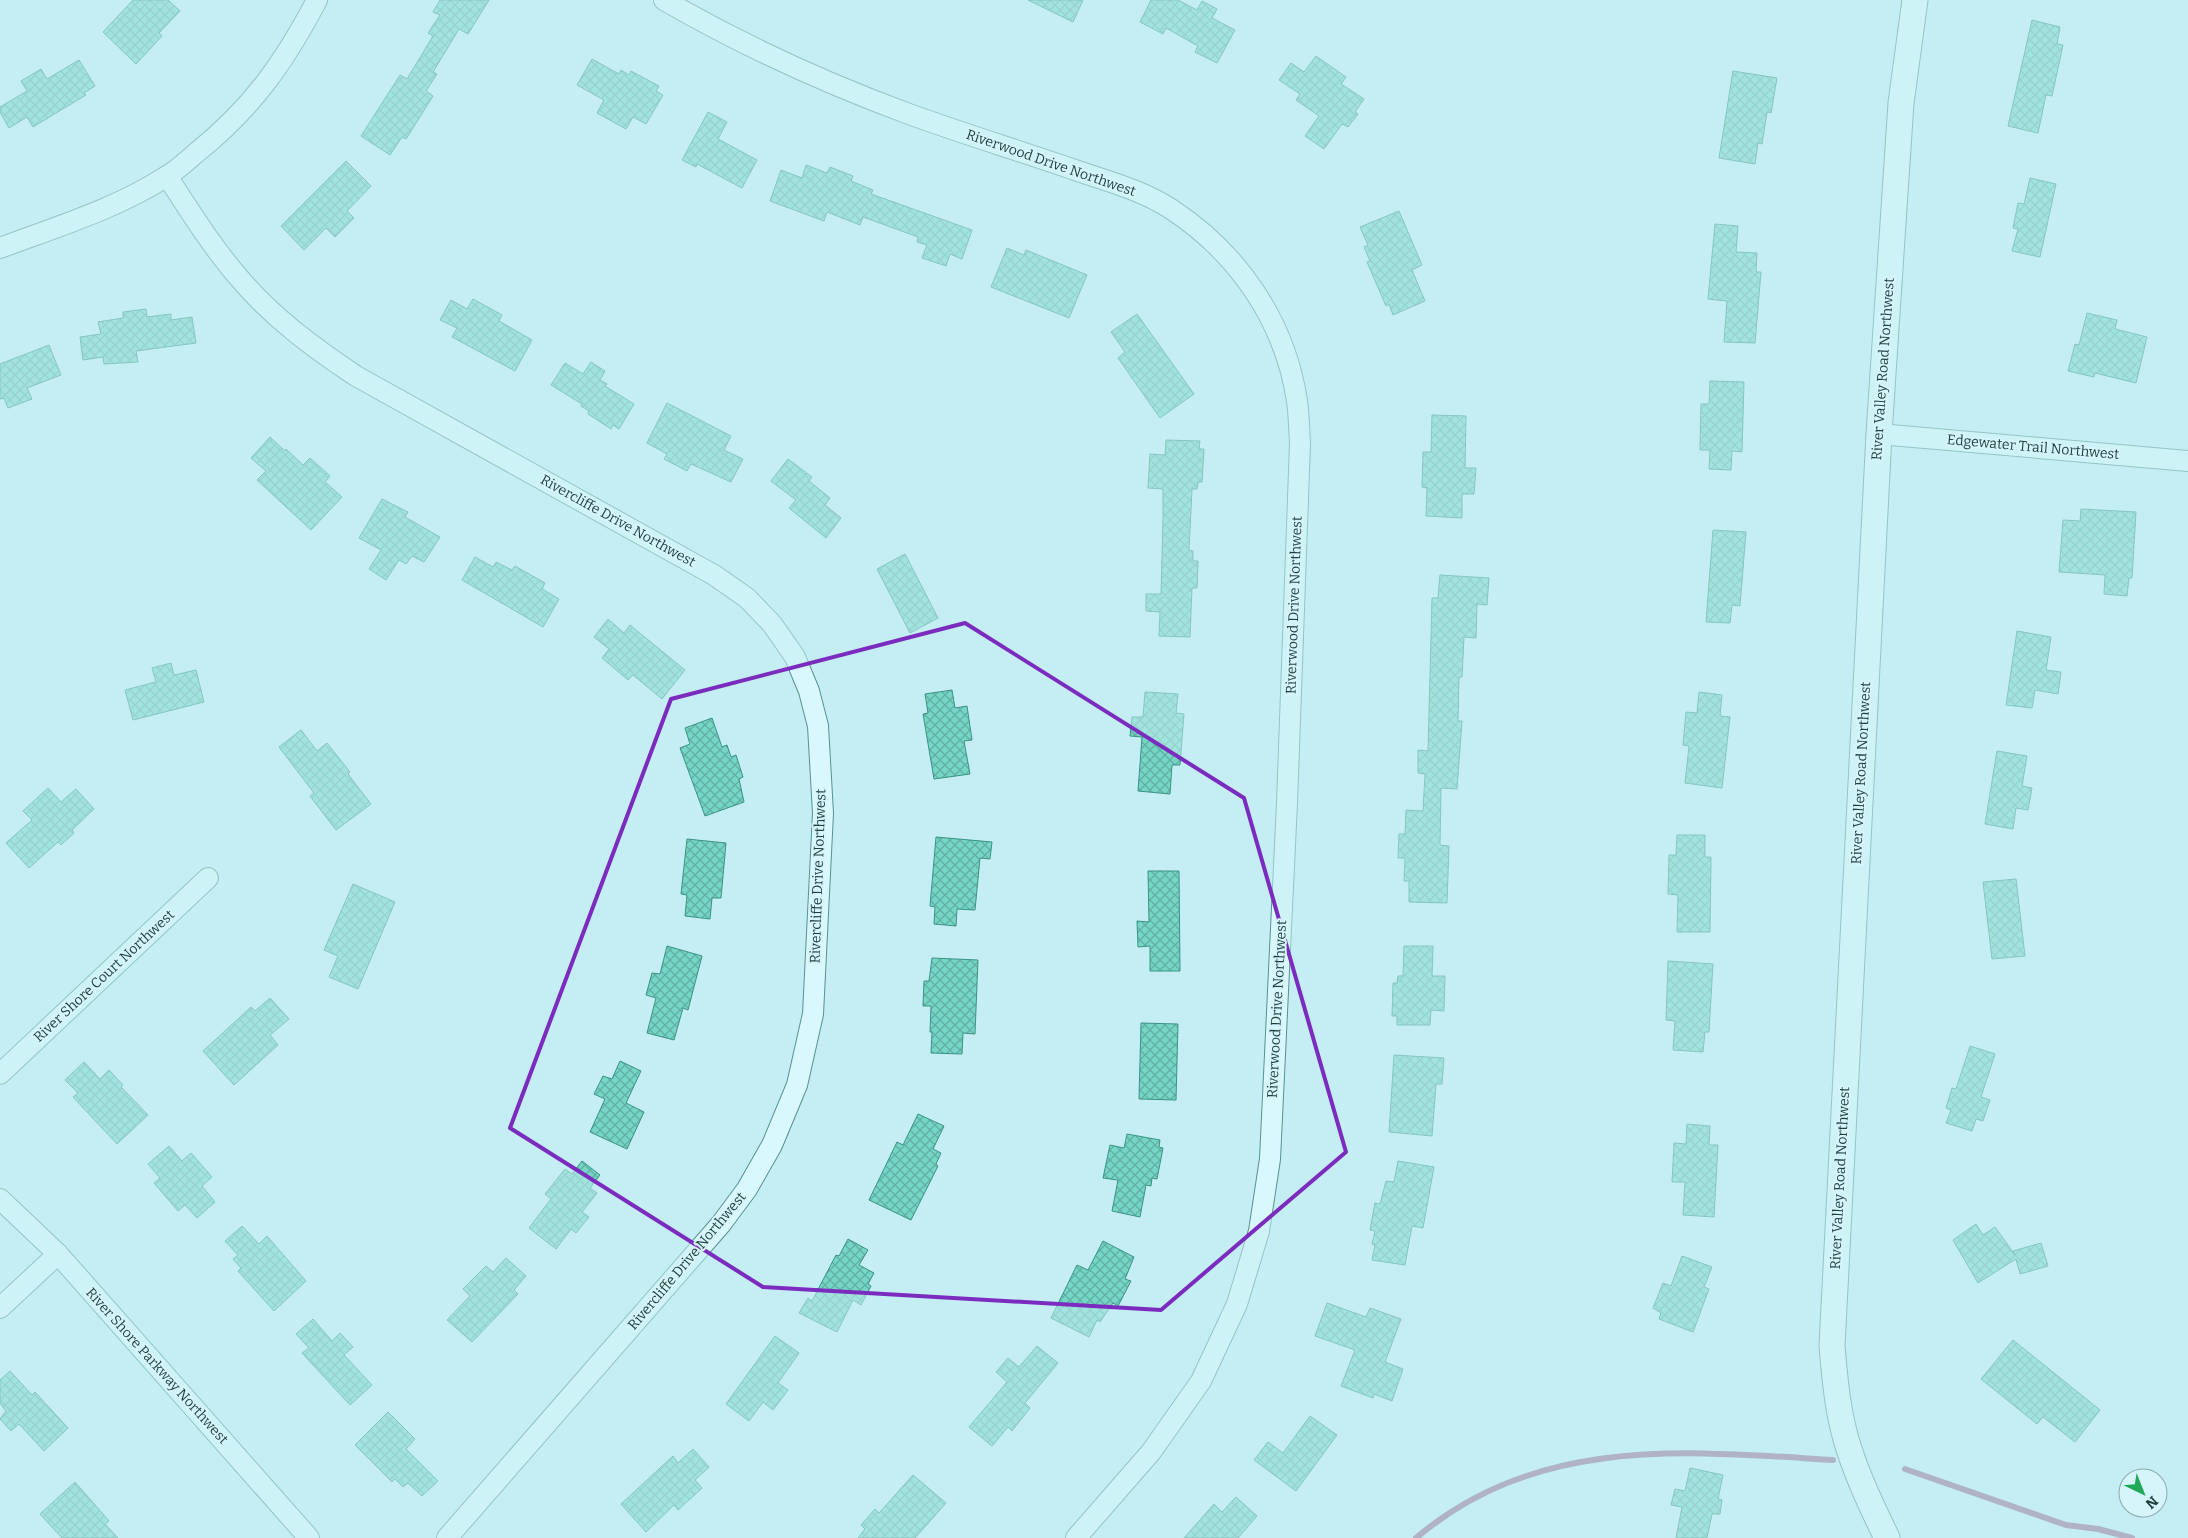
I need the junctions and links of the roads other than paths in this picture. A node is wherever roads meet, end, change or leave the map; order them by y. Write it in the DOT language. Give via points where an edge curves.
graph roads {
  1 [pos="317,0"];
  2 [pos="664,0"];
  3 [pos="1915,0"];
  4 [pos="167,176"];
  5 [pos="0,248"];
  6 [pos="1879,434"];
  7 [pos="2188,461"];
  8 [pos="208,878"];
  9 [pos="0,1074"];
  10 [pos="0,1199"];
  11 [pos="58,1254"];
  12 [pos="0,1308"];
  13 [pos="309,1538"];
  14 [pos="446,1538"];
  15 [pos="1076,1538"];
  16 [pos="1887,1538"];
  1 -- 4 [label="street" via="283,61 254,99 223,131"];
  2 -- 15 [label="street, Riverwood Drive Northwest" via="786,63 908,114 1128,188 1170,208 1218,246 1257,292 1284,346 1297,401 1300,443 1288,803 1270,1149 1259,1231 1237,1304 1200,1381 1151,1452"];
  3 -- 6 [label="street, River Valley Road Northwest" via="1901,103"];
  4 -- 5 [label="street" via="103,210"];
  4 -- 14 [label="street, Rivercliffe Drive Northwest" via="240,280 277,317 322,354 714,575 746,598 772,624 794,657 809,691 818,726 823,813 813,1014 797,1085 772,1145 747,1189 721,1224"];
  6 -- 7 [label="street, Edgewater Trail Northwest"];
  6 -- 16 [label="street, River Valley Road Northwest" via="1832,1346 1837,1398 1848,1448 1866,1496"];
  8 -- 9 [label="street, River Shore Court Northwest"];
  10 -- 11 [label="street, River Shore Parkway Northwest"];
  11 -- 12 [label="street"];
  11 -- 13 [label="street, River Shore Parkway Northwest"];
}
